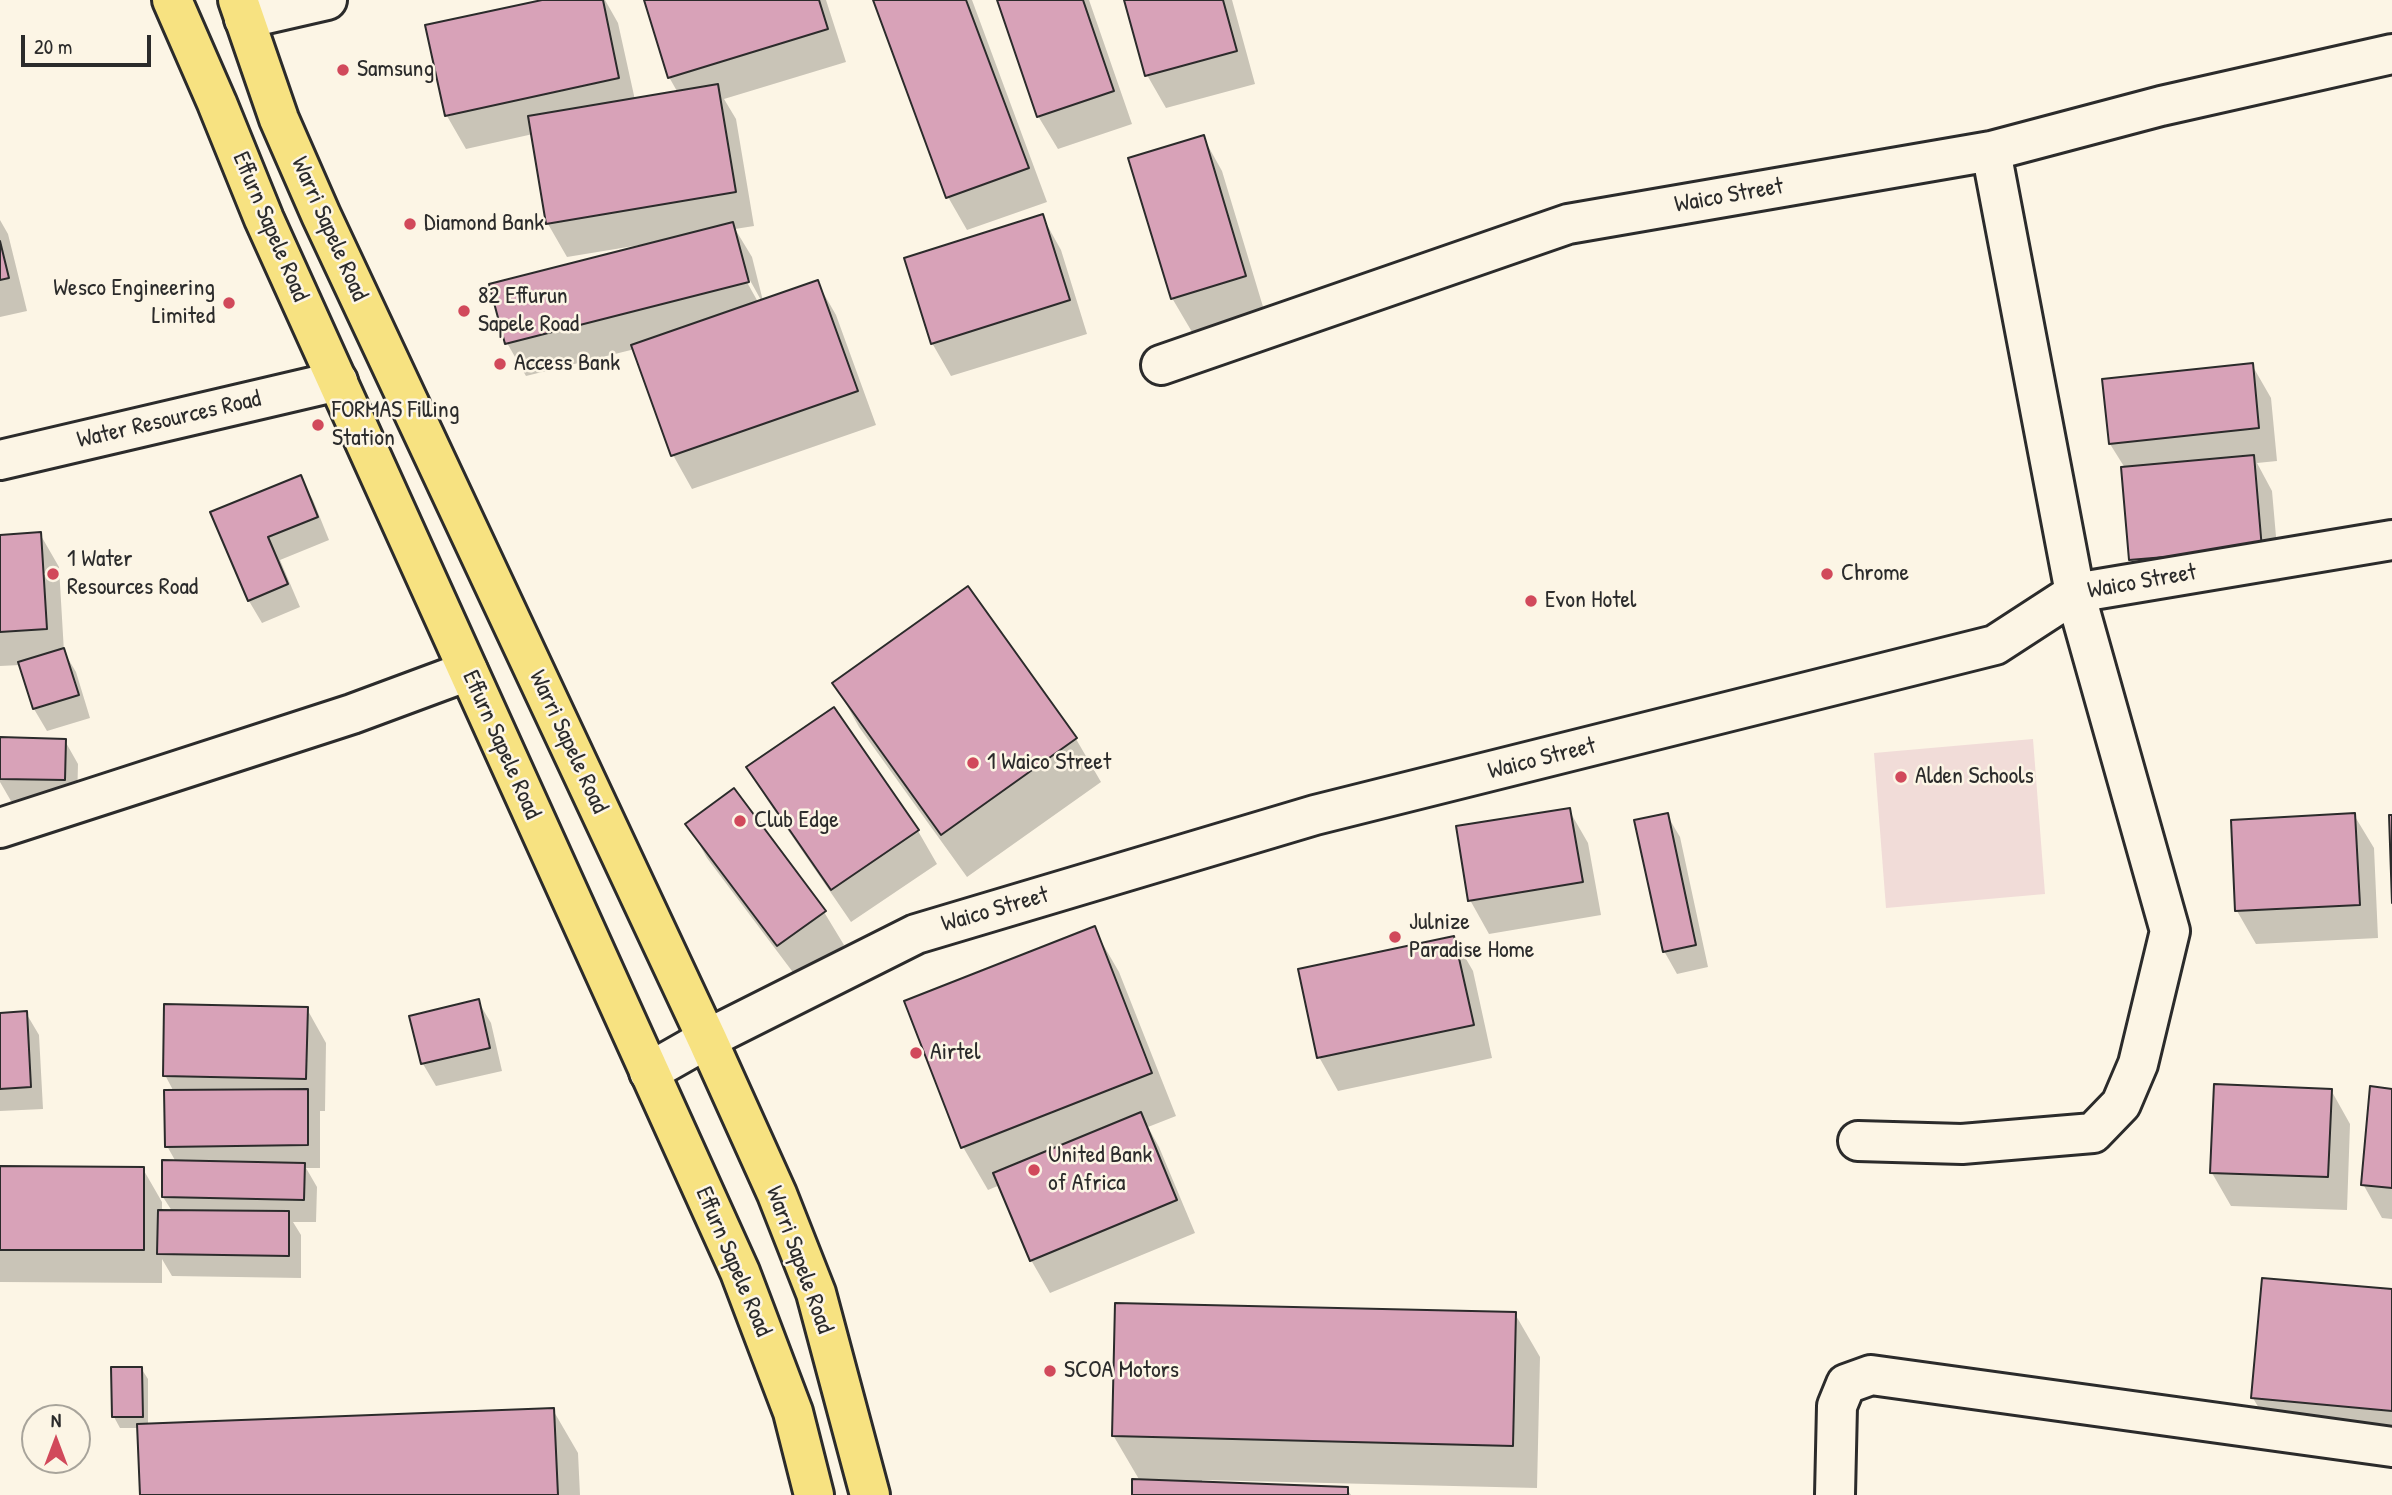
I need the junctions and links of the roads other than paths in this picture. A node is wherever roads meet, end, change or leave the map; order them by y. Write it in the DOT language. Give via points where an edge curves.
graph roads {
  1 [pos="172,0"];
  2 [pos="327,0"];
  3 [pos="241,9"];
  4 [pos="2392,54"];
  5 [pos="1991,151"];
  6 [pos="1161,365"];
  7 [pos="338,381"];
  8 [pos="0,460"];
  9 [pos="2392,540"];
  10 [pos="2075,593"];
  11 [pos="468,671"];
  12 [pos="0,828"];
  13 [pos="707,1039"];
  14 [pos="649,1072"];
  15 [pos="1858,1141"];
  16 [pos="2392,1447"];
  17 [pos="814,1495"];
  18 [pos="870,1495"];
  19 [pos="1835,1495"];
  1 -- 7 [label="highway, Effurn Sapele Road"];
  2 -- 3 [label="street"];
  3 -- 13 [label="highway, Warri Sapele Road" via="279,119 321,215"];
  4 -- 5 [label="street, Waico Street" via="2161,106"];
  5 -- 6 [label="street, Waico Street" via="1568,224"];
  5 -- 10 [label="street"];
  7 -- 8 [label="street, Water Resources Road"];
  7 -- 11 [label="highway, Effurn Sapele Road"];
  9 -- 10 [label="street, Waico Street"];
  10 -- 13 [label="street, Waico Street" via="1995,645 1315,816 916,933"];
  10 -- 15 [label="street" via="2170,931 2138,1064 2121,1104 2093,1133 1962,1144"];
  11 -- 12 [label="street" via="352,714"];
  11 -- 14 [label="highway, Effurn Sapele Road"];
  13 -- 14 [label="street, Waico Street"];
  13 -- 18 [label="highway, Warri Sapele Road" via="816,1293"];
  14 -- 17 [label="highway, Effurn Sapele Road" via="740,1272 793,1412"];
  16 -- 19 [label="street" via="1871,1374 1846,1384 1837,1406"];
}
